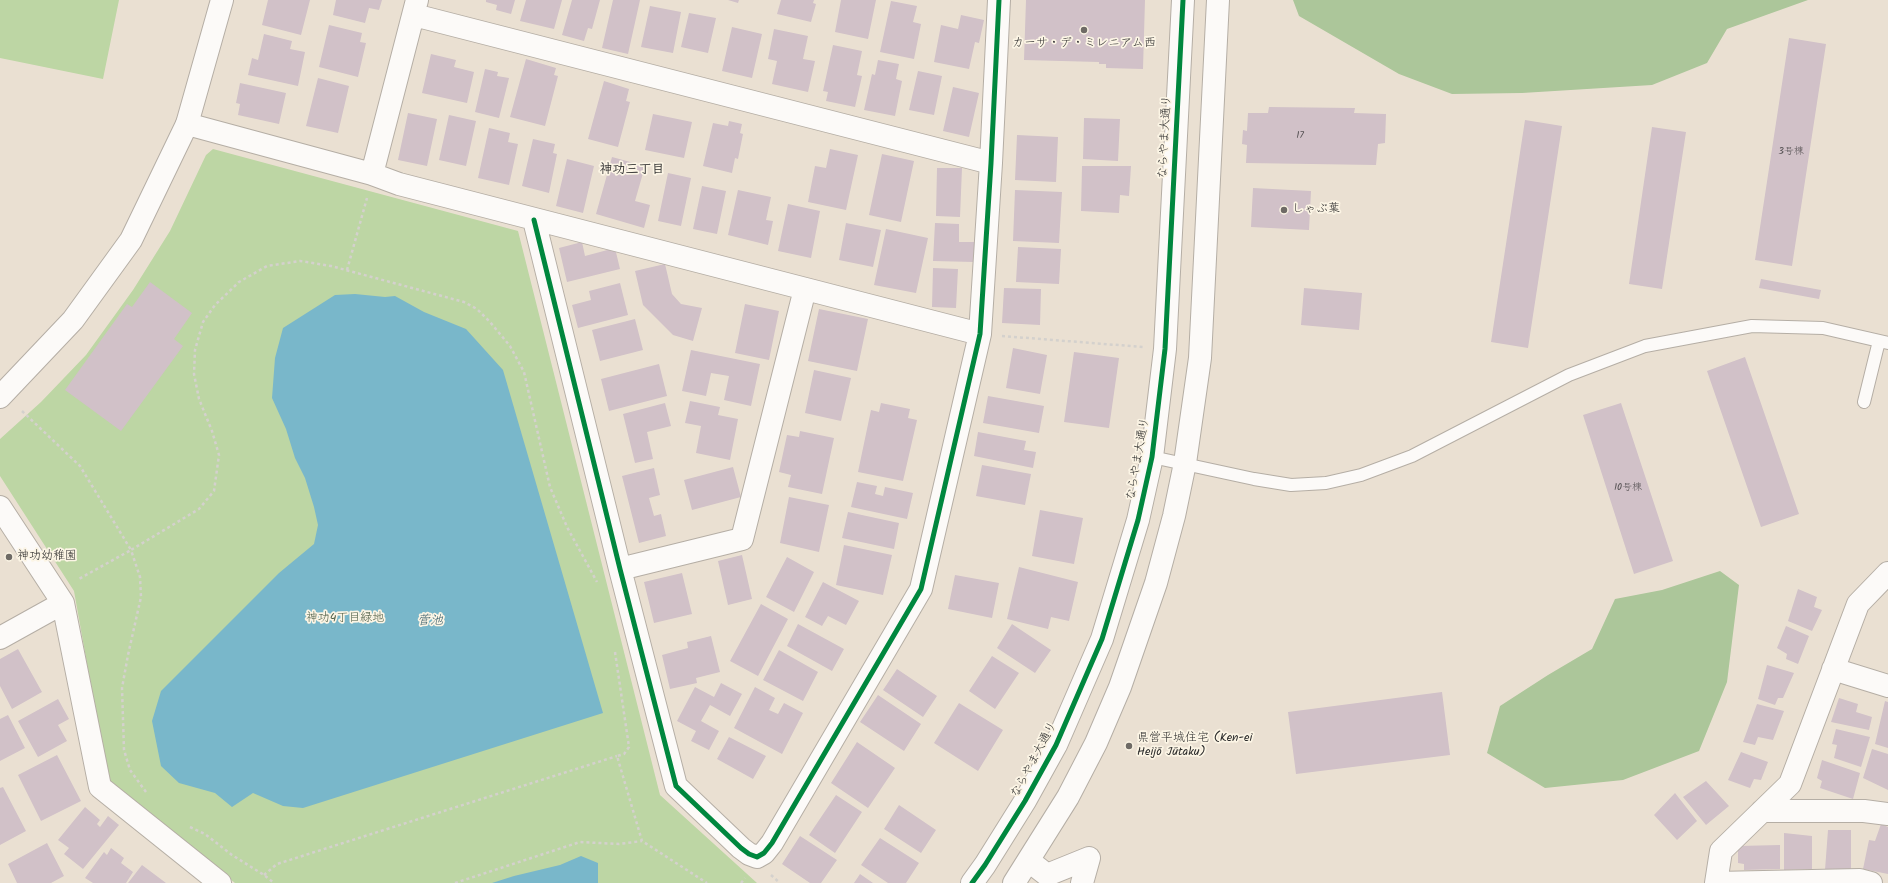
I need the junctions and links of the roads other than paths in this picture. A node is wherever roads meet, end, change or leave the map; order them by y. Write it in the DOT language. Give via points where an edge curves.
graph roads {
  1 [pos="222,0"];
  2 [pos="999,0"];
  3 [pos="1183,0"];
  4 [pos="1218,0"];
  5 [pos="416,8"];
  6 [pos="187,124"];
  7 [pos="991,163"];
  8 [pos="372,174"];
  9 [pos="534,220"];
  10 [pos="805,289"];
  11 [pos="980,334"];
  12 [pos="1884,342"];
  13 [pos="0,397"];
  14 [pos="1864,402"];
  15 [pos="1152,458"];
  16 [pos="1185,463"];
  17 [pos="0,507"];
  18 [pos="620,568"];
  19 [pos="1888,573"];
  20 [pos="62,604"];
  21 [pos="0,638"];
  22 [pos="1833,669"];
  23 [pos="1888,686"];
  24 [pos="1762,811"];
  25 [pos="1888,814"];
  26 [pos="1029,861"];
  27 [pos="220,883"];
  28 [pos="972,883"];
  29 [pos="1014,883"];
  30 [pos="1082,883"];
  31 [pos="1716,883"];
  32 [pos="1871,883"];
  1 -- 6 [label="street"];
  2 -- 7 [label="street"];
  3 -- 15 [label="street, ならやま大通り" via="1165,350"];
  4 -- 16 [label="street" via="1200,358"];
  5 -- 7 [label="street"];
  5 -- 8 [label="street"];
  6 -- 8 [label="street"];
  6 -- 13 [label="street" via="131,240 73,320"];
  7 -- 11 [label="street"];
  8 -- 9 [label="street" via="399,184"];
  9 -- 10 [label="street"];
  9 -- 18 [label="street"];
  10 -- 11 [label="street"];
  10 -- 18 [label="street" via="742,539"];
  11 -- 18 [label="street" via="920,589 772,843 757,857 741,848 676,786"];
  12 -- 14 [label="lane"];
  12 -- 16 [label="lane" via="1823,328 1752,326 1645,346 1570,375 1412,456 1361,475 1326,483 1291,485"];
  15 -- 16 [label="lane"];
  15 -- 28 [label="street, ならやま大通り" via="1138,520 1102,639 1056,745 1025,801"];
  16 -- 26 [label="street" via="1156,583 1120,687 1096,743 1068,797"];
  17 -- 20 [label="street"];
  19 -- 22 [label="street" via="1858,604"];
  20 -- 21 [label="street"];
  20 -- 27 [label="street" via="100,787"];
  22 -- 23 [label="street"];
  22 -- 24 [label="street" via="1790,784"];
  24 -- 25 [label="street" via="1864,811"];
  24 -- 31 [label="street" via="1721,851"];
  26 -- 29 [label="street"];
  26 -- 30 [label="street" via="1047,875 1089,858"];
  31 -- 32 [label="street" via="1860,880"];
}
